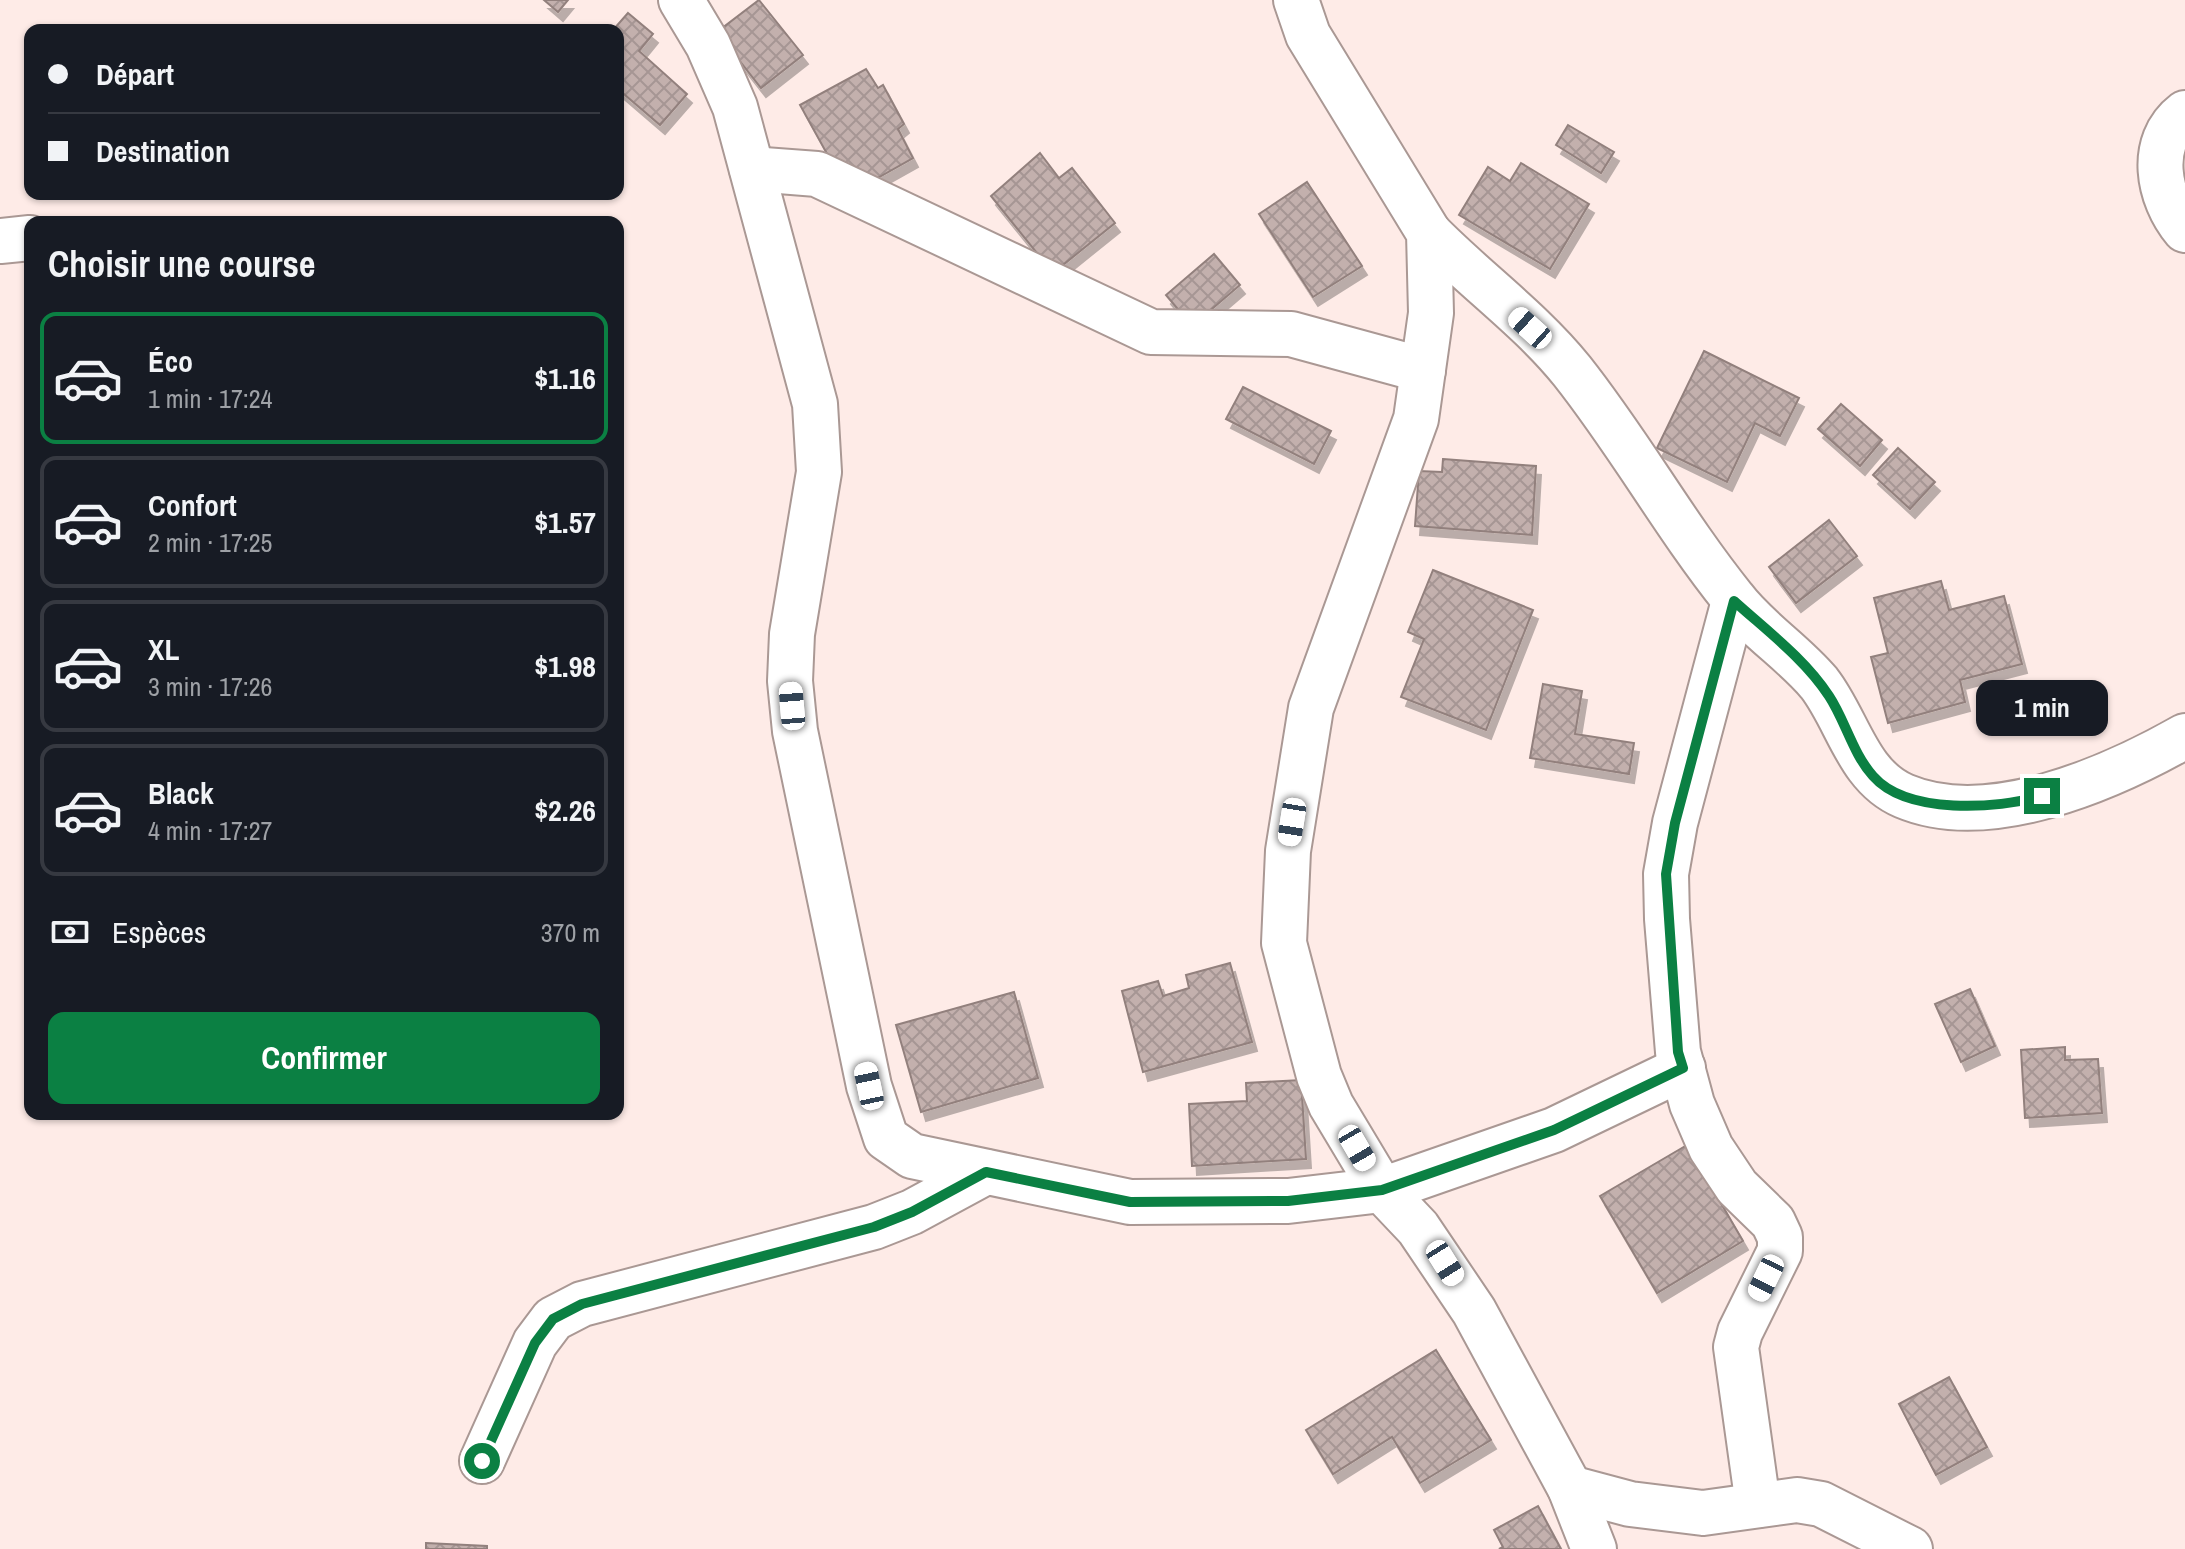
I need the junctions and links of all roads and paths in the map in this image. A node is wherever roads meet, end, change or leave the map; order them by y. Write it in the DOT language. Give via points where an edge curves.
graph roads {
  1 [pos="681,0"];
  2 [pos="1296,0"];
  3 [pos="2185,113"];
  4 [pos="752,169"];
  5 [pos="2185,230"];
  6 [pos="1429,233"];
  7 [pos="24,239"];
  8 [pos="0,241"];
  9 [pos="1423,370"];
  10 [pos="1734,601"];
  11 [pos="2185,736"];
  12 [pos="1683,1068"];
  13 [pos="986,1172"];
  14 [pos="1382,1190"];
  15 [pos="482,1461"];
  16 [pos="1570,1488"];
  17 [pos="1758,1505"];
  18 [pos="1594,1549"];
  19 [pos="1910,1549"];
  1 -- 4 [label="street" via="735,107"];
  2 -- 6 [label="street" via="1308,35"];
  3 -- 5 [label="street" via="2174,121 2164,144 2159,181 2173,216"];
  4 -- 9 [label="street" via="817,174 1151,332 1291,334"];
  4 -- 13 [label="street" via="815,404 819,472 792,634 790,681 795,731 869,1086 886,1138 912,1156"];
  6 -- 9 [label="street" via="1431,313"];
  6 -- 10 [label="street" via="1572,372"];
  7 -- 8 [label="street"];
  9 -- 14 [label="street" via="1416,419 1311,708 1288,851 1284,916 1284,943 1319,1076"];
  10 -- 11 [label="street" via="1806,667 1828,695 1873,777 1905,796 1957,807 2019,803 2128,766"];
  10 -- 12 [label="street" via="1666,874"];
  12 -- 14 [label="street" via="1554,1130"];
  12 -- 17 [label="street" via="1711,1148 1780,1237 1780,1251 1736,1347"];
  13 -- 14 [label="street" via="1130,1202 1288,1201"];
  13 -- 15 [label="street" via="874,1227 582,1304 553,1319 535,1343"];
  14 -- 16 [label="street" via="1445,1263"];
  16 -- 17 [label="street" via="1671,1511 1703,1513"];
  16 -- 18 [label="street"];
  17 -- 19 [label="street" via="1797,1500 1821,1504"];
}
